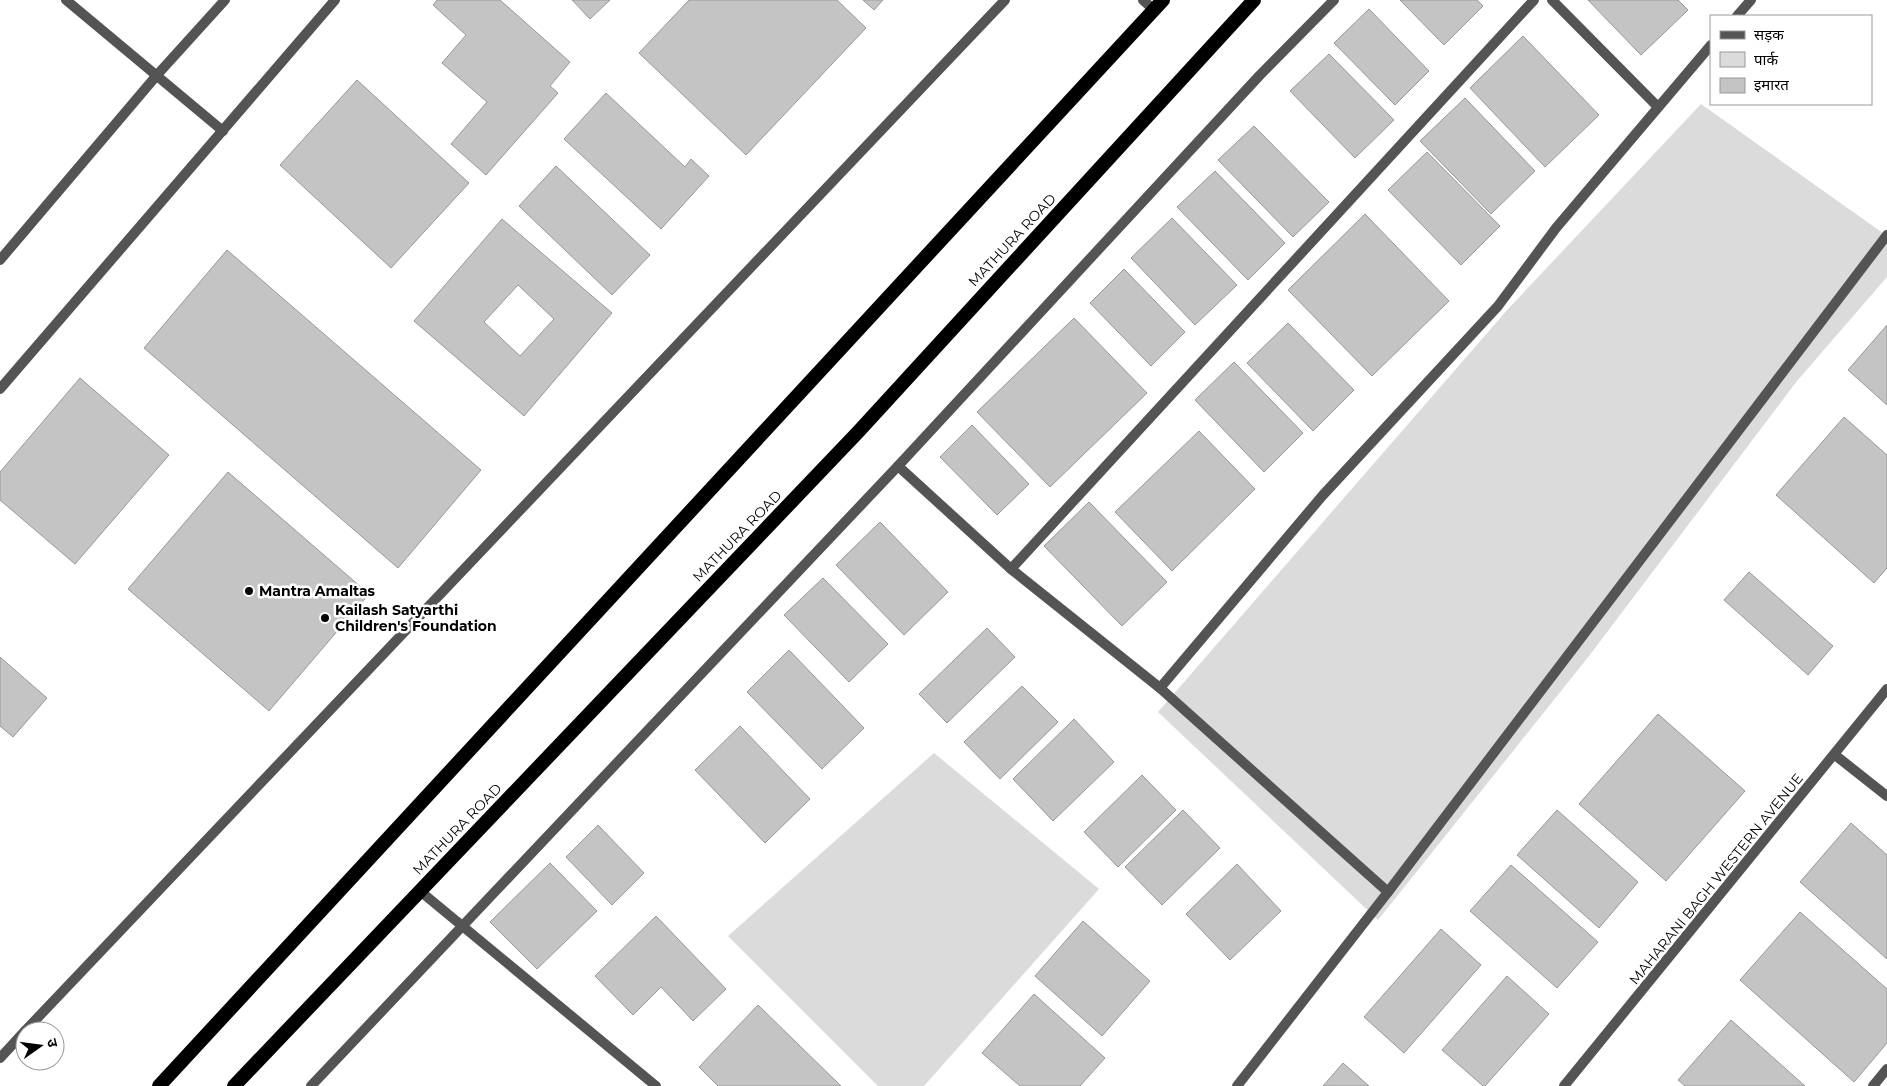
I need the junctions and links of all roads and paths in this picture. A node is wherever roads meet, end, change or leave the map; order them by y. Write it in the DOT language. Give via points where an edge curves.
graph roads {
  1 [pos="66,0"];
  2 [pos="225,0"];
  3 [pos="335,0"];
  4 [pos="1005,0"];
  5 [pos="1143,0"];
  6 [pos="1254,0"];
  7 [pos="1334,0"];
  8 [pos="1534,0"];
  9 [pos="1552,0"];
  10 [pos="1751,0"];
  11 [pos="1158,5"];
  12 [pos="1737,15"];
  13 [pos="1710,46"];
  14 [pos="157,75"];
  15 [pos="1657,106"];
  16 [pos="223,131"];
  17 [pos="1887,235"];
  18 [pos="0,260"];
  19 [pos="0,389"];
  20 [pos="898,466"];
  21 [pos="1011,569"];
  22 [pos="1160,688"];
  23 [pos="1887,689"];
  24 [pos="1835,755"];
  25 [pos="1887,796"];
  26 [pos="420,891"];
  27 [pos="1388,892"];
  28 [pos="463,926"];
  29 [pos="35,1021"];
  30 [pos="15,1042"];
  31 [pos="0,1058"];
  32 [pos="1887,1069"];
  33 [pos="160,1086"];
  34 [pos="234,1086"];
  35 [pos="311,1086"];
  36 [pos="656,1086"];
  37 [pos="1237,1086"];
  38 [pos="1564,1086"];
  39 [pos="1874,1086"];
  1 -- 14 [label="street"];
  2 -- 14 [label="street"];
  3 -- 16 [label="street"];
  4 -- 29 [label="street"];
  5 -- 11 [label="street"];
  6 -- 26 [label="highway, MATHURA ROAD" via="859,431"];
  7 -- 20 [label="street" via="1260,75"];
  8 -- 21 [label="street"];
  9 -- 15 [label="street"];
  10 -- 12 [label="street"];
  11 -- 33 [label="highway"];
  13 -- 15 [label="street"];
  14 -- 16 [label="street"];
  14 -- 18 [label="street"];
  15 -- 22 [label="street" via="1556,228 1498,306 1323,495"];
  16 -- 19 [label="street"];
  17 -- 27 [label="street"];
  20 -- 21 [label="street"];
  20 -- 28 [label="street"];
  21 -- 22 [label="street"];
  22 -- 27 [label="street"];
  23 -- 24 [label="street, MAHARANI BAGH WESTERN AVENUE"];
  24 -- 25 [label="street"];
  24 -- 38 [label="street, MAHARANI BAGH WESTERN AVENUE"];
  26 -- 28 [label="street"];
  26 -- 34 [label="highway, MATHURA ROAD"];
  27 -- 37 [label="street"];
  28 -- 35 [label="street"];
  28 -- 36 [label="street"];
  30 -- 31 [label="street"];
  32 -- 39 [label="street"];
}
